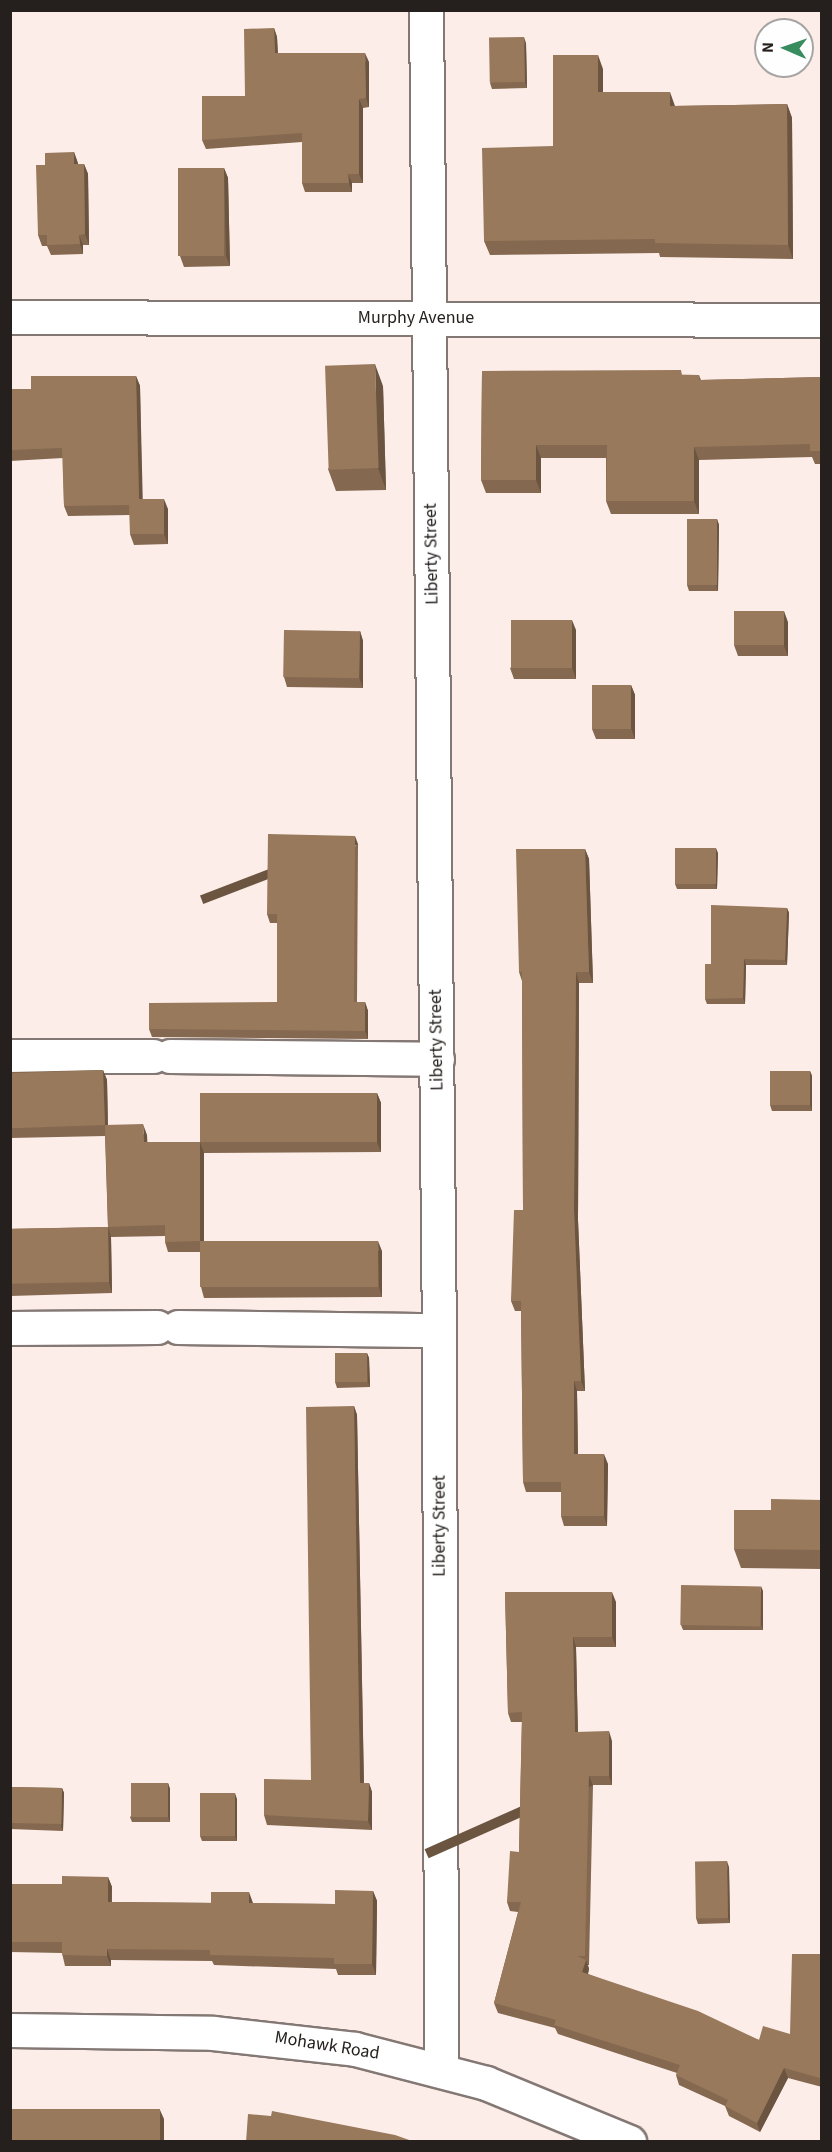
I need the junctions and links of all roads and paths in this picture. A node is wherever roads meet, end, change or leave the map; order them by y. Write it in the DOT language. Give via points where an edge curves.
graph roads {
  1 [pos="426,10"];
  2 [pos="10,317"];
  3 [pos="430,318"];
  4 [pos="822,320"];
  5 [pos="10,1056"];
  6 [pos="437,1059"];
  7 [pos="10,1328"];
  8 [pos="439,1330"];
  9 [pos="10,2030"];
  10 [pos="441,2069"];
  11 [pos="629,2142"];
  1 -- 3 [label="street, Liberty Street"];
  2 -- 3 [label="street, Murphy Avenue"];
  3 -- 4 [label="street, Murphy Avenue"];
  3 -- 6 [label="street, Liberty Street"];
  5 -- 6 [label="street"];
  6 -- 8 [label="street, Liberty Street"];
  7 -- 8 [label="street"];
  8 -- 10 [label="street, Liberty Street"];
  9 -- 10 [label="street, Mohawk Road" via="254,2036 355,2049"];
  10 -- 11 [label="street, Mohawk Road" via="533,2101"];
}
